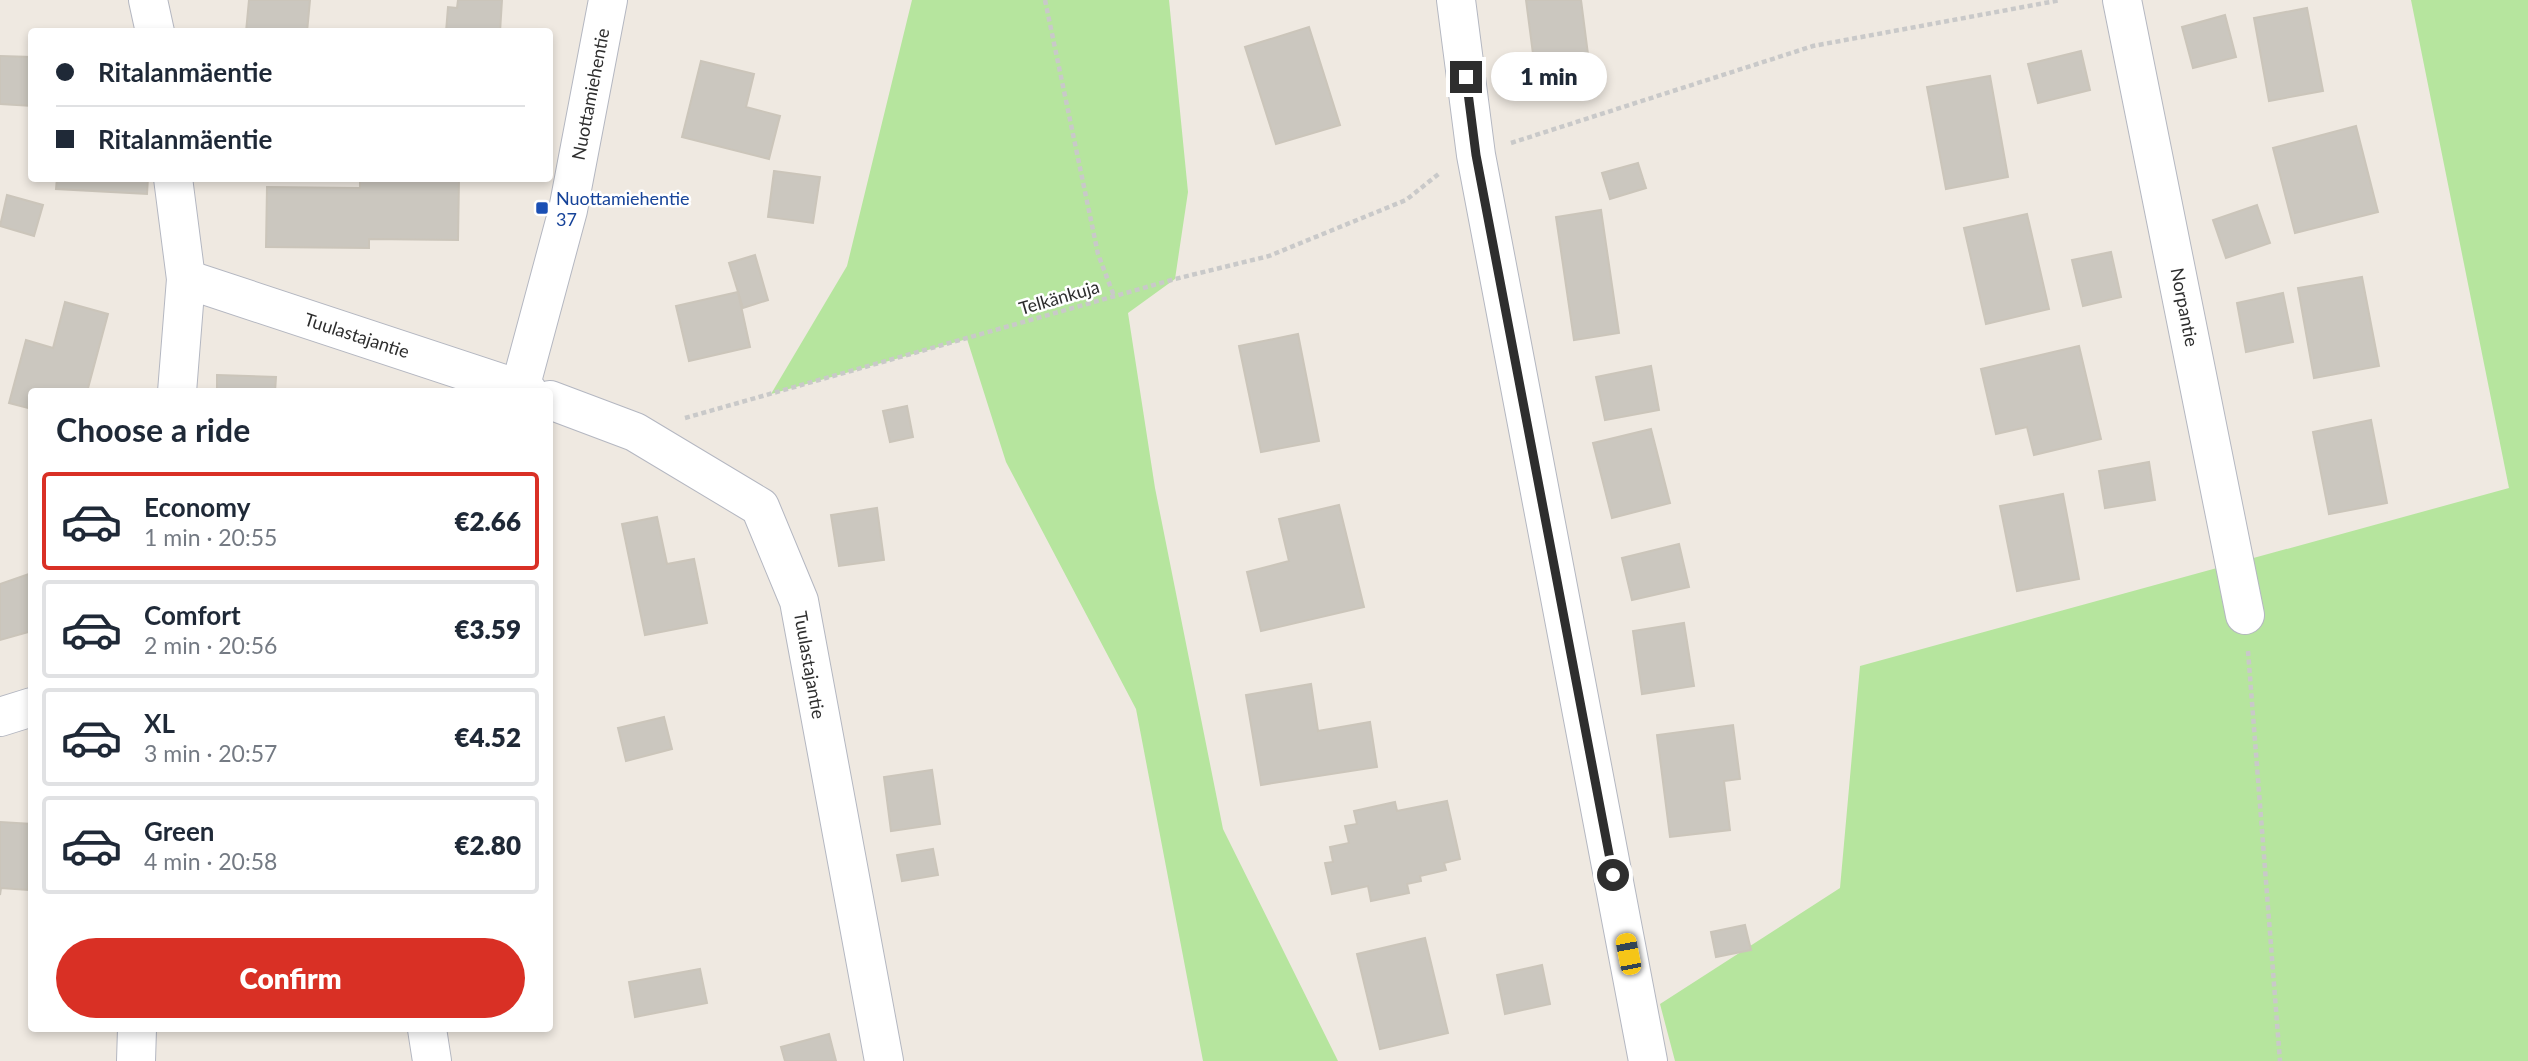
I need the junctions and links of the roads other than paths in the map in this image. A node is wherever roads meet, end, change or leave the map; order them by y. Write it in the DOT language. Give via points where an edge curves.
graph roads {
  1 [pos="148,0"];
  2 [pos="608,0"];
  3 [pos="1456,0"];
  4 [pos="2122,0"];
  5 [pos="154,28"];
  6 [pos="174,182"];
  7 [pos="186,279"];
  8 [pos="177,388"];
  9 [pos="514,388"];
  10 [pos="530,388"];
  11 [pos="553,402"];
  12 [pos="2245,615"];
  13 [pos="28,708"];
  14 [pos="0,717"];
  15 [pos="137,1032"];
  16 [pos="427,1032"];
  17 [pos="136,1061"];
  18 [pos="432,1061"];
  19 [pos="884,1061"];
  20 [pos="1648,1061"];
  1 -- 5 [label="street"];
  2 -- 10 [label="street, Nuottamiehentie"];
  3 -- 20 [label="street" via="1476,155"];
  4 -- 12 [label="street, Norpantie"];
  6 -- 7 [label="street"];
  7 -- 8 [label="street"];
  7 -- 9 [label="street, Tuulastajantie"];
  11 -- 19 [label="street, Tuulastajantie" via="635,432 760,507 799,601"];
  13 -- 14 [label="street"];
  15 -- 17 [label="street"];
  16 -- 18 [label="street"];
}
